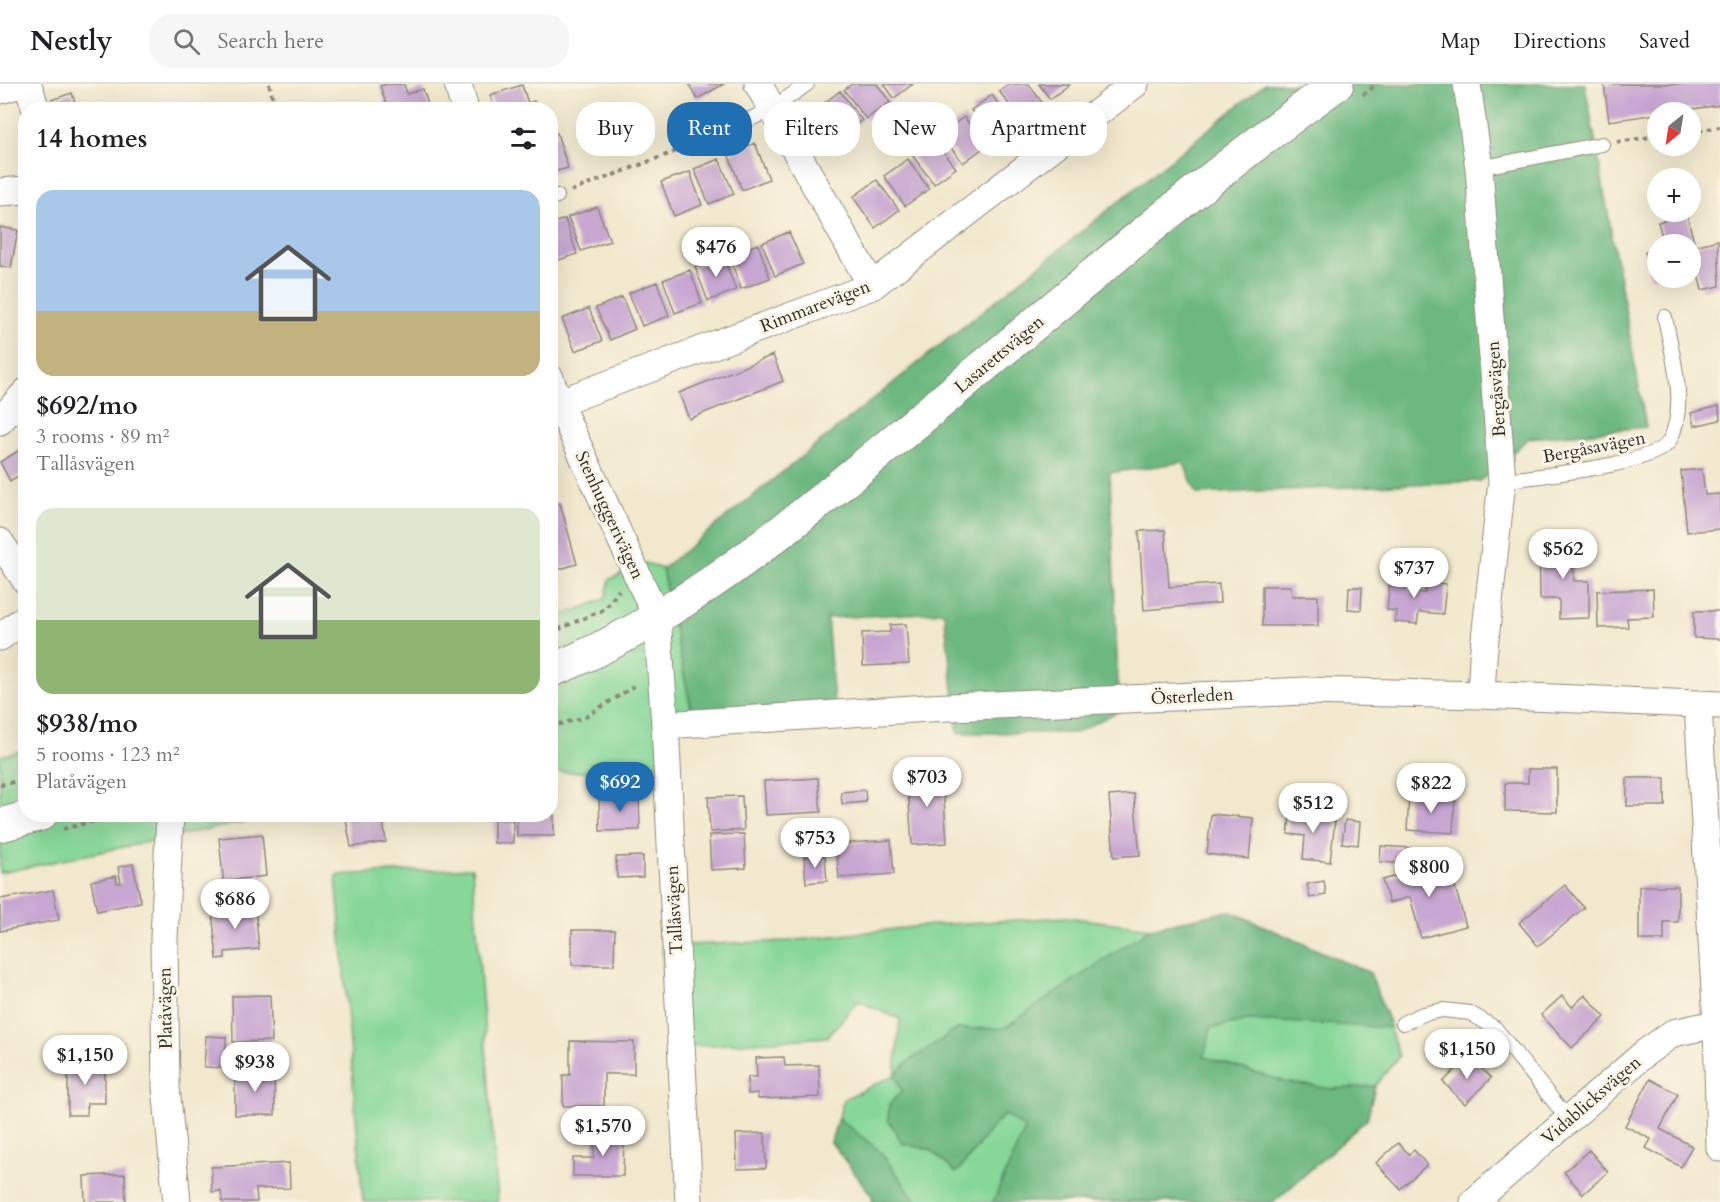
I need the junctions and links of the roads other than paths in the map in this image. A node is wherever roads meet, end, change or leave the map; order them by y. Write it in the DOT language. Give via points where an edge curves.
graph roads {
  1 [pos="20,84"];
  2 [pos="28,84"];
  3 [pos="458,84"];
  4 [pos="758,84"];
  5 [pos="807,84"];
  6 [pos="1135,84"];
  7 [pos="1338,84"];
  8 [pos="1467,84"];
  9 [pos="0,90"];
  10 [pos="34,102"];
  11 [pos="463,102"];
  12 [pos="768,102"];
  13 [pos="782,102"];
  14 [pos="1602,144"];
  15 [pos="799,156"];
  16 [pos="1479,168"];
  17 [pos="18,191"];
  18 [pos="0,192"];
  19 [pos="872,285"];
  20 [pos="1665,317"];
  21 [pos="18,401"];
  22 [pos="558,404"];
  23 [pos="558,411"];
  24 [pos="0,421"];
  25 [pos="1502,480"];
  26 [pos="0,542"];
  27 [pos="18,569"];
  28 [pos="657,618"];
  29 [pos="18,624"];
  30 [pos="0,638"];
  31 [pos="558,667"];
  32 [pos="1481,694"];
  33 [pos="1709,705"];
  34 [pos="665,725"];
  35 [pos="18,820"];
  36 [pos="171,822"];
  37 [pos="0,825"];
  38 [pos="1403,1023"];
  39 [pos="1719,1023"];
  40 [pos="1568,1119"];
  41 [pos="1720,1148"];
  42 [pos="177,1202"];
  43 [pos="689,1202"];
  44 [pos="1474,1202"];
  1 -- 9 [label="street"];
  2 -- 10 [label="street"];
  3 -- 11 [label="street"];
  4 -- 12 [label="street"];
  5 -- 13 [label="lane"];
  6 -- 19 [label="street, Rimmarevägen"];
  7 -- 28 [label="street, Lasarettsvägen" via="1140,236 810,510"];
  8 -- 16 [label="street, Bergåsvägen"];
  14 -- 16 [label="lane"];
  15 -- 19 [label="street"];
  16 -- 25 [label="street, Bergåsvägen"];
  17 -- 18 [label="street"];
  19 -- 22 [label="street, Rimmarevägen"];
  20 -- 25 [label="lane, Bergåsavägen" via="1678,399 1673,431 1662,450 1649,457 1600,467"];
  21 -- 24 [label="street"];
  23 -- 28 [label="street, Stenhuggerivägen"];
  25 -- 32 [label="street, Bergåsvägen"];
  26 -- 27 [label="street"];
  28 -- 31 [label="street"];
  28 -- 34 [label="street, Tallåsvägen"];
  29 -- 30 [label="street"];
  32 -- 33 [label="street, Österleden"];
  32 -- 34 [label="street, Österleden" via="1305,691 928,708"];
  33 -- 39 [label="street"];
  34 -- 43 [label="street, Tallåsvägen"];
  35 -- 37 [label="street"];
  36 -- 42 [label="street, Platåvägen" via="164,938 166,1076"];
  38 -- 40 [label="lane" via="1443,1010 1470,1013 1495,1028"];
  39 -- 40 [label="street, Vidablicksvägen" via="1673,1033"];
  39 -- 41 [label="street"];
  40 -- 44 [label="street, Vidablicksvägen"];
}
